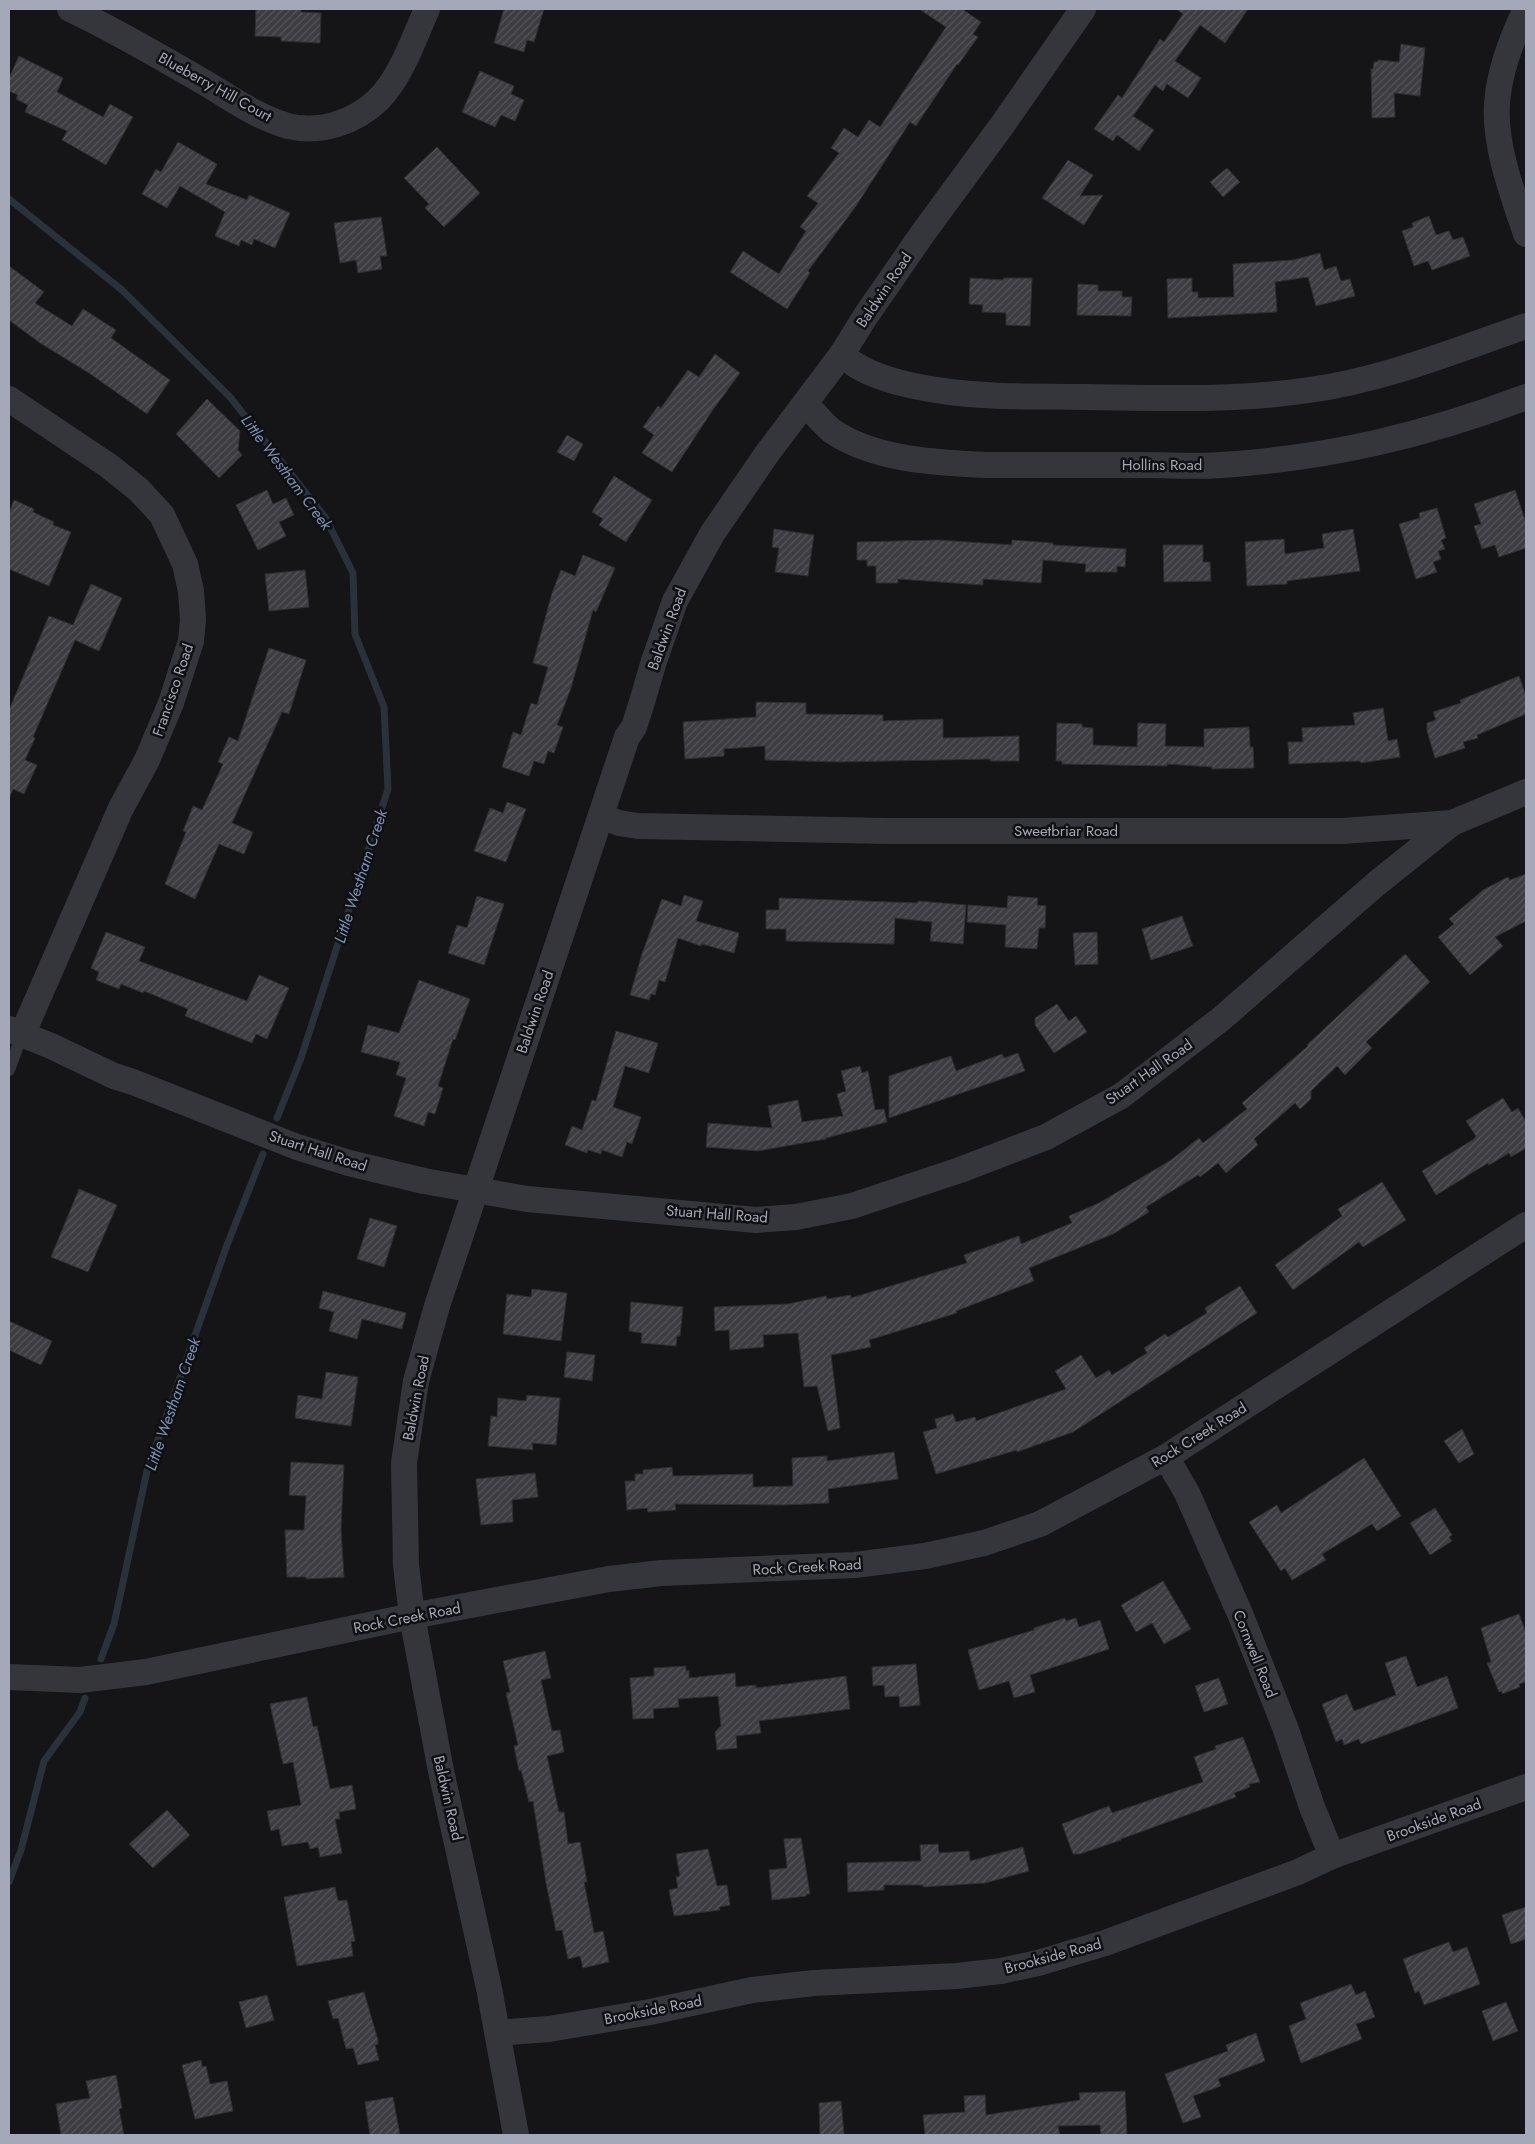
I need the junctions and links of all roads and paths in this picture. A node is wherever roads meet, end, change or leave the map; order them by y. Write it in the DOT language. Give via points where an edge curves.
graph roads {
  1 [pos="70,9"];
  2 [pos="427,9"];
  3 [pos="1083,9"];
  4 [pos="1526,9"];
  5 [pos="1526,234"];
  6 [pos="1526,326"];
  7 [pos="842,354"];
  8 [pos="1526,397"];
  9 [pos="9,399"];
  10 [pos="805,404"];
  11 [pos="1526,792"];
  12 [pos="601,816"];
  13 [pos="1452,823"];
  14 [pos="16,1032"];
  15 [pos="9,1070"];
  16 [pos="475,1190"];
  17 [pos="1526,1225"];
  18 [pos="1166,1457"];
  19 [pos="412,1616"];
  20 [pos="9,1677"];
  21 [pos="1526,1787"];
  22 [pos="1332,1856"];
  23 [pos="497,2031"];
  24 [pos="516,2135"];
  1 -- 2 [label="street, Blueberry Hill Court" via="109,27 256,113 302,128 345,122 371,106 392,82"];
  3 -- 7 [label="street, Baldwin Road" via="918,240"];
  4 -- 5 [label="street" via="1512,43 1497,106 1500,144"];
  6 -- 7 [label="street" via="1354,382 1249,397 998,395 944,391 865,371"];
  7 -- 10 [label="street, Baldwin Road"];
  8 -- 10 [label="street, Hollins Road" via="1425,432 1352,450 1220,466 950,463 879,452 831,430"];
  9 -- 14 [label="street, Francisco Road" via="109,466 139,490 162,515 185,564 192,591 193,620 191,641 171,703 147,760 121,808"];
  10 -- 12 [label="street, Baldwin Road" via="712,534 684,582"];
  11 -- 13 [label="street, Sweetbriar Road"];
  12 -- 13 [label="street, Sweetbriar Road" via="638,826 888,831 1343,831"];
  12 -- 16 [label="street, Baldwin Road"];
  13 -- 16 [label="street, Stuart Hall Road" via="1376,884 1221,1019 1120,1096 1046,1137 960,1170 852,1206 796,1217 756,1220"];
  14 -- 15 [label="lane"];
  14 -- 16 [label="street, Stuart Hall Road" via="114,1076 298,1147 377,1170"];
  16 -- 19 [label="street, Baldwin Road" via="436,1306 416,1381 404,1463 406,1565"];
  17 -- 18 [label="street, Rock Creek Road"];
  18 -- 19 [label="street, Rock Creek Road" via="1040,1524 984,1543 925,1556 855,1565 609,1578"];
  18 -- 22 [label="street, Cornwell Road" via="1187,1492 1241,1616"];
  19 -- 20 [label="street, Rock Creek Road" via="146,1672 80,1680"];
  19 -- 23 [label="street, Baldwin Road"];
  21 -- 22 [label="street, Brookside Road"];
  22 -- 23 [label="street, Brookside Road" via="1298,1872 1104,1943 1001,1971 752,1990 549,2029"];
  23 -- 24 [label="street, Baldwin Road"];
}
